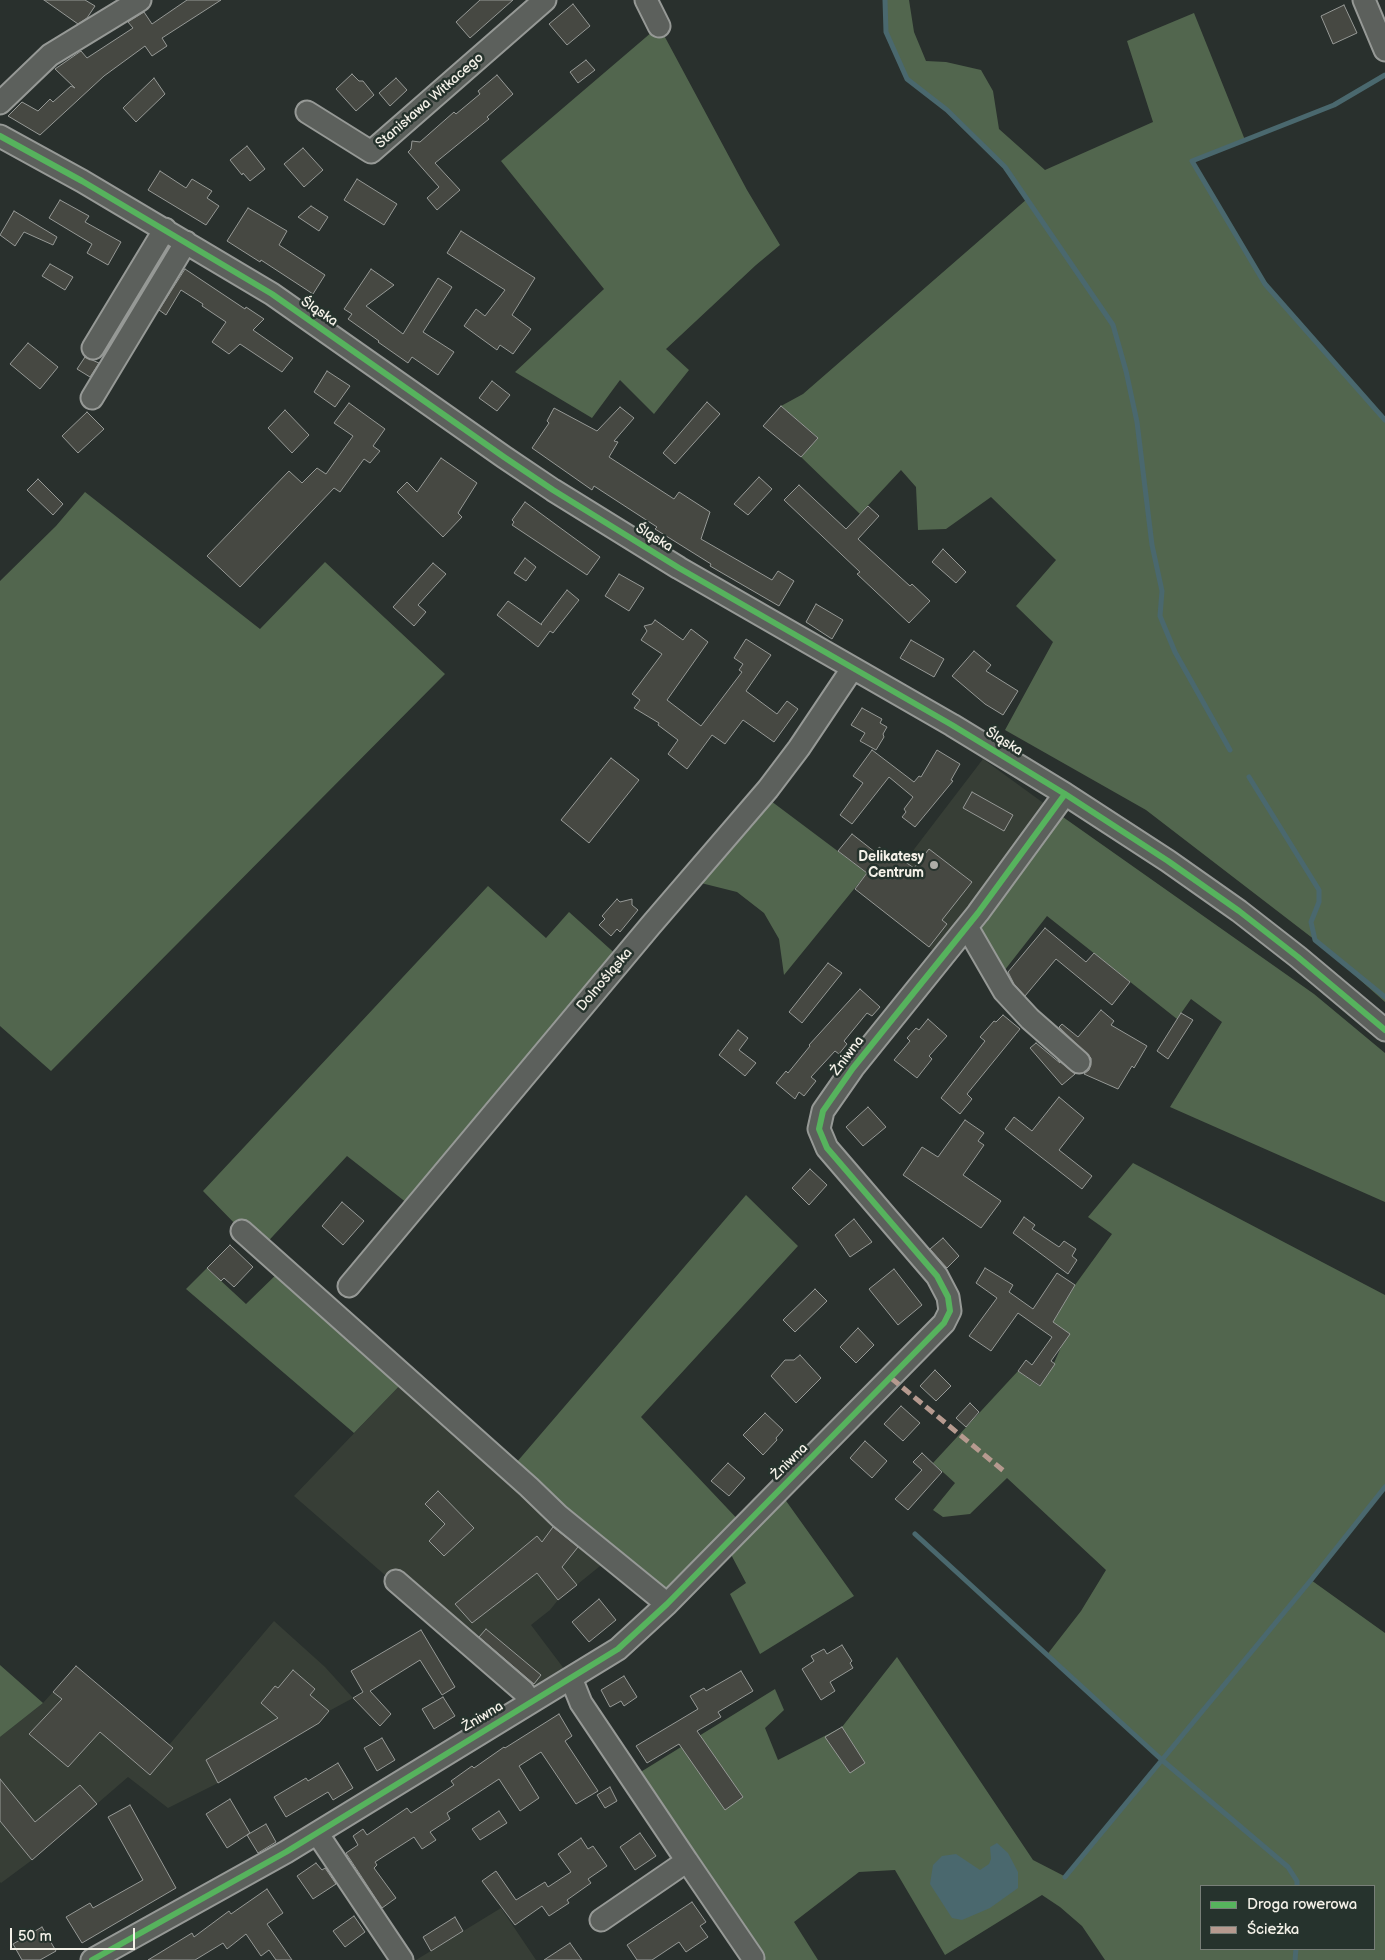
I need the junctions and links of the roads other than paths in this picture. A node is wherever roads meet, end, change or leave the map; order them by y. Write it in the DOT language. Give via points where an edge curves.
graph roads {
  1 [pos="140,0"];
  2 [pos="545,0"];
  3 [pos="646,0"];
  4 [pos="1364,0"];
  5 [pos="659,26"];
  6 [pos="1385,50"];
  7 [pos="0,103"];
  8 [pos="306,112"];
  9 [pos="0,136"];
  10 [pos="165,229"];
  11 [pos="186,242"];
  12 [pos="93,348"];
  13 [pos="92,398"];
  14 [pos="852,669"];
  15 [pos="1065,794"];
  16 [pos="967,927"];
  17 [pos="1385,1030"];
  18 [pos="1079,1062"];
  19 [pos="242,1231"];
  20 [pos="349,1286"];
  21 [pos="396,1581"];
  22 [pos="667,1604"];
  23 [pos="571,1678"];
  24 [pos="531,1702"];
  25 [pos="317,1833"];
  26 [pos="687,1862"];
  27 [pos="602,1920"];
  28 [pos="753,1958"];
  29 [pos="92,1960"];
  30 [pos="402,1960"];
  1 -- 7 [label="street" via="50,55"];
  2 -- 8 [label="street, Stanisława Witkacego" via="371,152"];
  3 -- 5 [label="street"];
  4 -- 6 [label="street"];
  9 -- 10 [label="street, Śląska"];
  10 -- 11 [label="street, Śląska"];
  10 -- 12 [label="street"];
  11 -- 13 [label="street"];
  11 -- 14 [label="street, Śląska" via="272,294 553,490"];
  14 -- 15 [label="street, Śląska"];
  14 -- 20 [label="street, Dolnośląska" via="768,789"];
  15 -- 16 [label="street, Żniwna"];
  15 -- 17 [label="street, Śląska" via="1239,911"];
  16 -- 18 [label="street" via="1004,991"];
  16 -- 22 [label="street, Żniwna" via="853,1068 823,1111 819,1129 827,1148 938,1276 948,1297 950,1311 944,1323 916,1353"];
  19 -- 22 [label="street" via="559,1516"];
  21 -- 24 [label="street" via="523,1691"];
  22 -- 23 [label="street, Żniwna" via="618,1649"];
  23 -- 24 [label="street, Żniwna"];
  23 -- 26 [label="street" via="581,1703"];
  24 -- 25 [label="street, Żniwna"];
  25 -- 29 [label="street, Żniwna"];
  25 -- 30 [label="street"];
  26 -- 27 [label="street"];
  26 -- 28 [label="street"];
}
